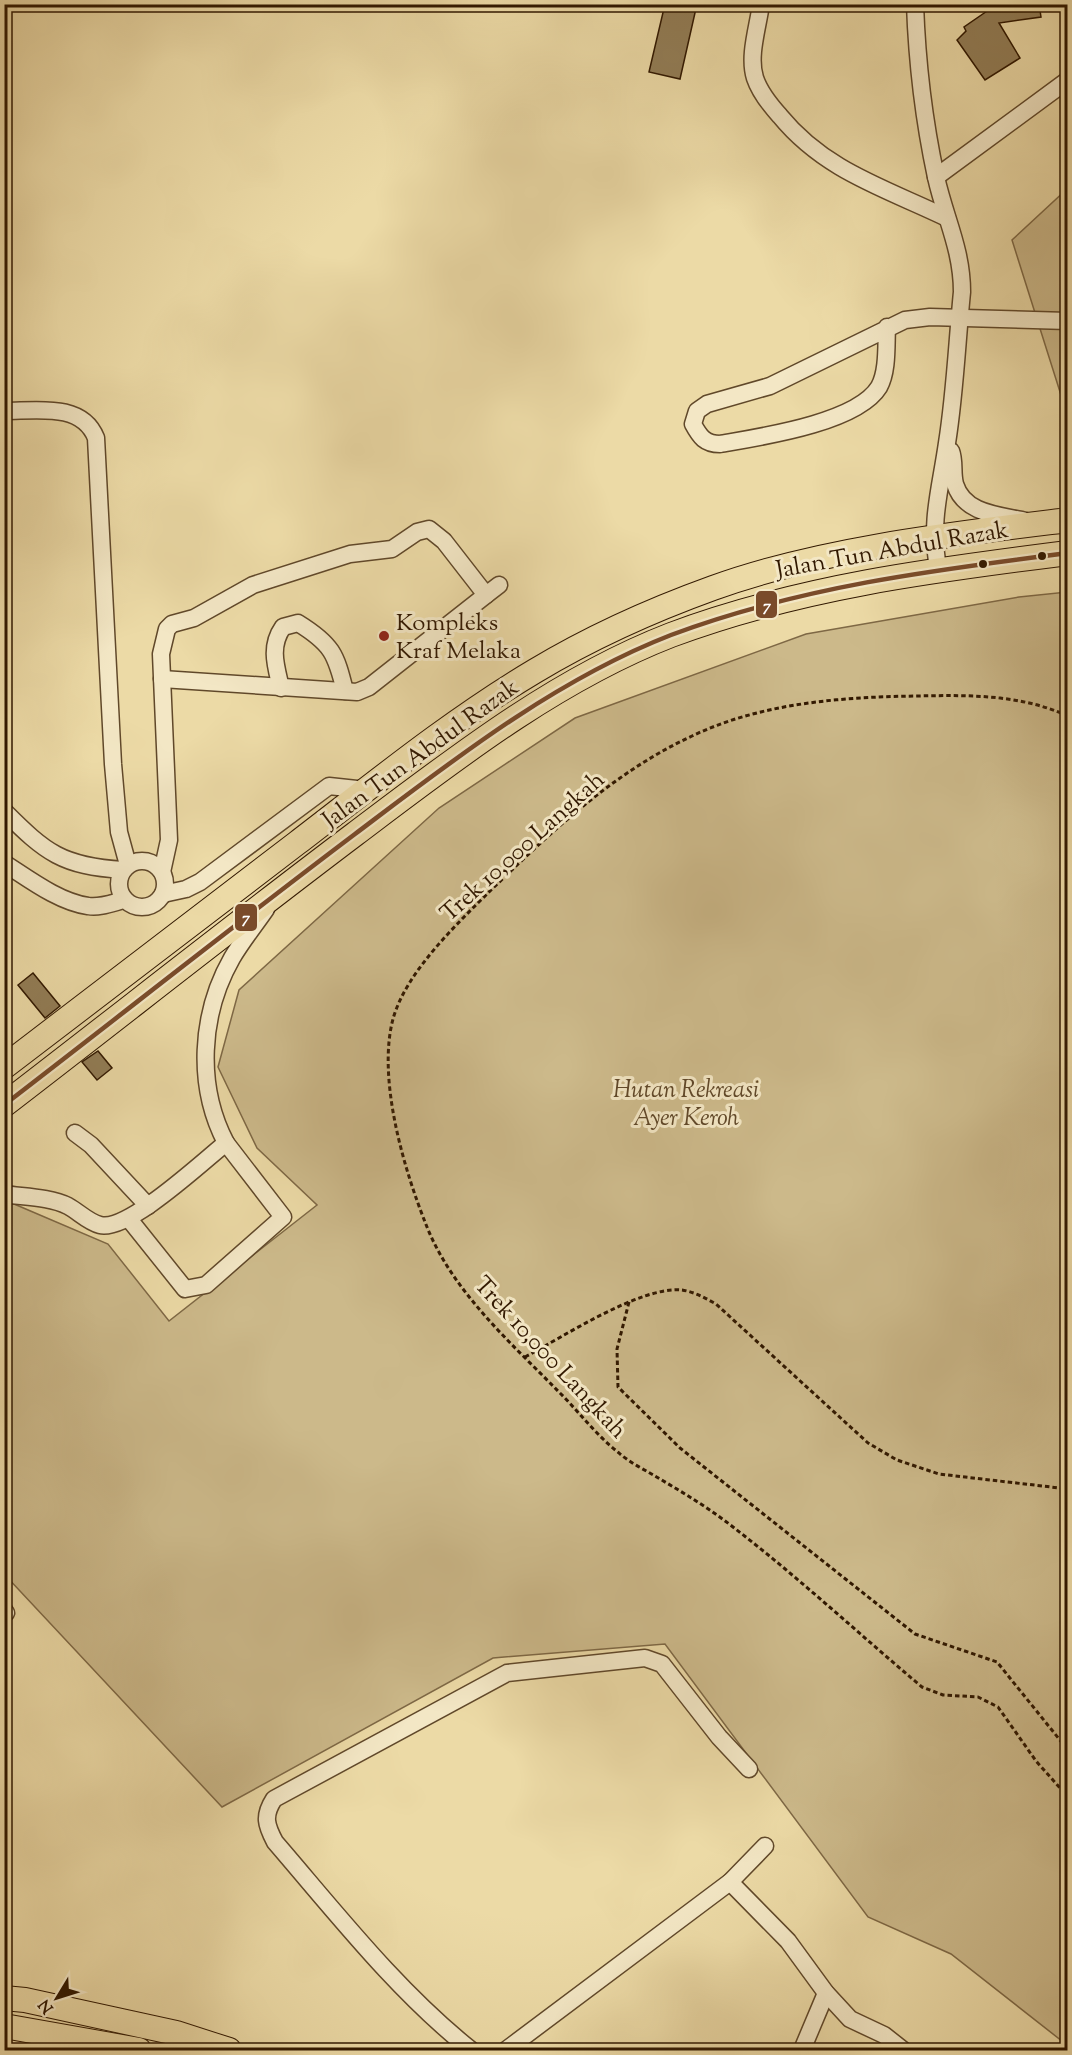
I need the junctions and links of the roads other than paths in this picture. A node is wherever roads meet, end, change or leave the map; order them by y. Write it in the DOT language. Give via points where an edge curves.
graph roads {
  1 [pos="760,4"];
  2 [pos="915,4"];
  3 [pos="1068,80"];
  4 [pos="936,177"];
  5 [pos="947,218"];
  6 [pos="959,320"];
  7 [pos="1068,321"];
  8 [pos="888,327"];
  9 [pos="4,411"];
  10 [pos="948,442"];
  11 [pos="1068,520"];
  12 [pos="1036,524"];
  13 [pos="933,539"];
  14 [pos="1068,553"];
  15 [pos="938,570"];
  16 [pos="162,679"];
  17 [pos="281,688"];
  18 [pos="345,692"];
  19 [pos="366,790"];
  20 [pos="4,811"];
  21 [pos="4,863"];
  22 [pos="126,867"];
  23 [pos="162,872"];
  24 [pos="163,894"];
  25 [pos="275,896"];
  26 [pos="124,900"];
  27 [pos="4,1067"];
  28 [pos="4,1105"];
  29 [pos="75,1133"];
  30 [pos="226,1143"];
  31 [pos="4,1194"];
  32 [pos="148,1206"];
  33 [pos="129,1219"];
  34 [pos="749,1769"];
  35 [pos="765,1846"];
  36 [pos="730,1882"];
  37 [pos="826,1993"];
  38 [pos="4,1998"];
  39 [pos="4,2026"];
  40 [pos="139,2050"];
  41 [pos="229,2050"];
  42 [pos="471,2050"];
  43 [pos="506,2050"];
  44 [pos="802,2050"];
  45 [pos="903,2050"];
  1 -- 5 [label="street" via="754,76 761,92 790,129 846,172"];
  2 -- 4 [label="street" via="922,94"];
  3 -- 4 [label="street"];
  4 -- 5 [label="street"];
  5 -- 6 [label="street" via="962,269"];
  6 -- 7 [label="street"];
  6 -- 8 [label="street" via="930,317"];
  6 -- 10 [label="street"];
  8 -- 8 [label="street" via="770,386 707,404 697,411 693,424 709,444 720,444 784,433 860,405 880,385"];
  9 -- 22 [label="street" via="55,411 80,416 96,438 113,764"];
  10 -- 12 [label="street" via="955,483 965,501 981,511"];
  10 -- 13 [label="street" via="936,498"];
  11 -- 12 [label="highway, Jalan Tun Abdul Razak"];
  12 -- 13 [label="highway, Jalan Tun Abdul Razak"];
  13 -- 15 [label="street"];
  13 -- 19 [label="highway, Jalan Tun Abdul Razak" via="764,572 637,620 537,670 490,699"];
  14 -- 15 [label="highway, Jalan Tun Abdul Razak"];
  15 -- 25 [label="highway, Jalan Tun Abdul Razak" via="836,586 759,606 669,636 600,668 461,754"];
  16 -- 17 [label="street"];
  16 -- 18 [label="street" via="161,654 172,624 194,618 253,585 350,554 392,549 417,532 429,529 492,590 369,687"];
  16 -- 23 [label="street" via="169,840"];
  17 -- 18 [label="street"];
  17 -- 18 [label="street" via="273,653 275,639 283,627 298,623 329,645"];
  19 -- 24 [label="street" via="329,786 200,882"];
  19 -- 27 [label="highway, Jalan Tun Abdul Razak"];
  20 -- 22 [label="street" via="54,855 79,864"];
  21 -- 26 [label="street" via="36,884 87,906"];
  22 -- 23 [label="street" via="143,861"];
  22 -- 26 [label="street" via="118,885"];
  23 -- 24 [label="street"];
  24 -- 26 [label="street" via="159,901 145,908"];
  25 -- 28 [label="highway, Jalan Tun Abdul Razak"];
  25 -- 30 [label="street" via="232,958 211,1015 204,1048 212,1101"];
  29 -- 32 [label="street"];
  30 -- 32 [label="street"];
  30 -- 33 [label="street" via="282,1217 206,1285 185,1289"];
  31 -- 33 [label="street" via="68,1206 103,1226 115,1226"];
  32 -- 33 [label="street"];
  34 -- 42 [label="street" via="718,1737 662,1664 645,1658 507,1673 274,1799 266,1811 266,1825 275,1842 402,1987"];
  35 -- 36 [label="street"];
  36 -- 37 [label="street" via="788,1941"];
  36 -- 43 [label="street"];
  37 -- 44 [label="street"];
  37 -- 45 [label="street" via="850,2019 884,2035"];
  38 -- 41 [label="highway" via="176,2033"];
  39 -- 40 [label="highway"];
}
